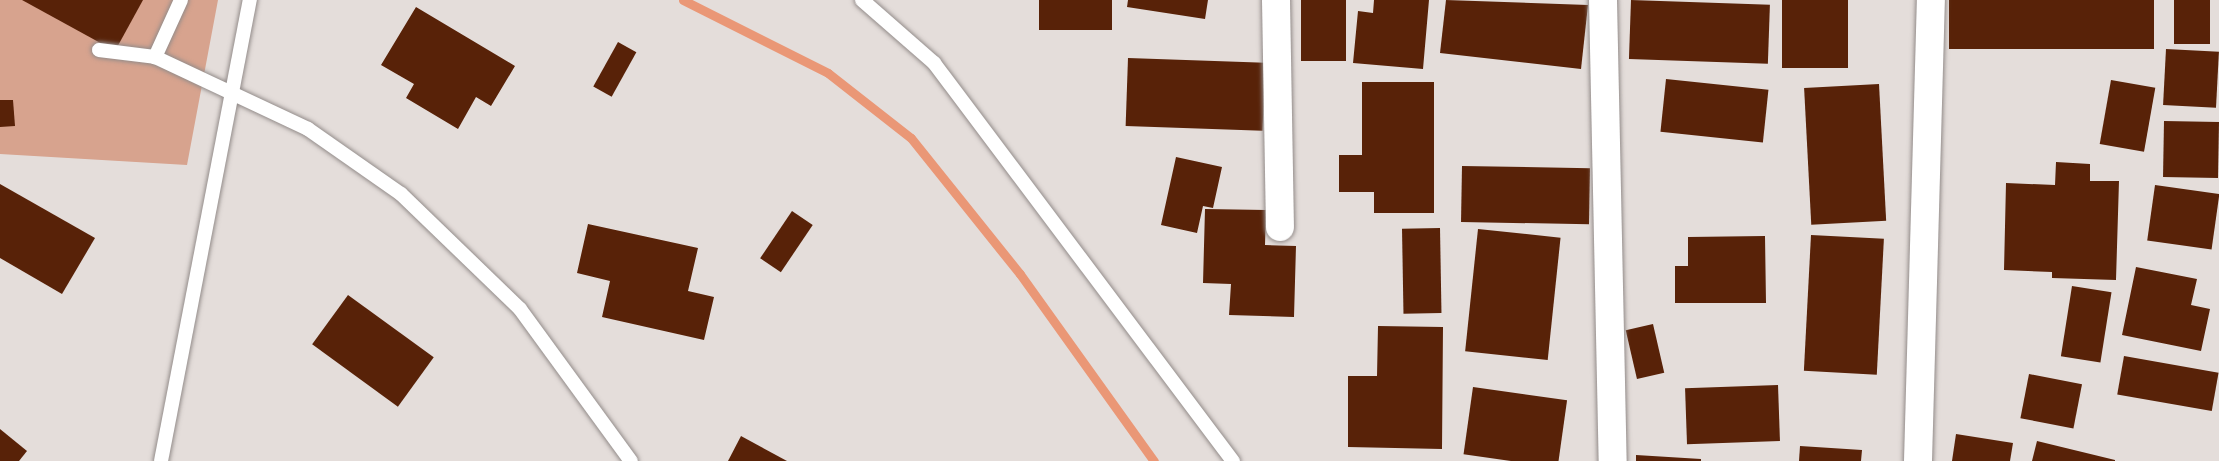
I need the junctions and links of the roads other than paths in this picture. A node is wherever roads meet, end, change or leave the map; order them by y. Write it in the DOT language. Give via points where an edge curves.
graph roads {
  1 [pos="181,0"];
  2 [pos="250,0"];
  3 [pos="862,0"];
  4 [pos="1276,0"];
  5 [pos="1604,0"];
  6 [pos="1931,0"];
  7 [pos="99,50"];
  8 [pos="155,57"];
  9 [pos="229,95"];
  10 [pos="1280,227"];
  11 [pos="161,461"];
  12 [pos="631,461"];
  13 [pos="1233,461"];
  14 [pos="1613,461"];
  15 [pos="1918,461"];
  1 -- 8 [label="lane"];
  2 -- 9 [label="lane"];
  3 -- 13 [label="lane" via="934,63"];
  4 -- 10 [label="street"];
  5 -- 14 [label="street"];
  6 -- 15 [label="street"];
  7 -- 8 [label="lane"];
  8 -- 9 [label="lane"];
  9 -- 11 [label="lane"];
  9 -- 12 [label="lane" via="308,129 352,156 453,240 520,309"];
}
